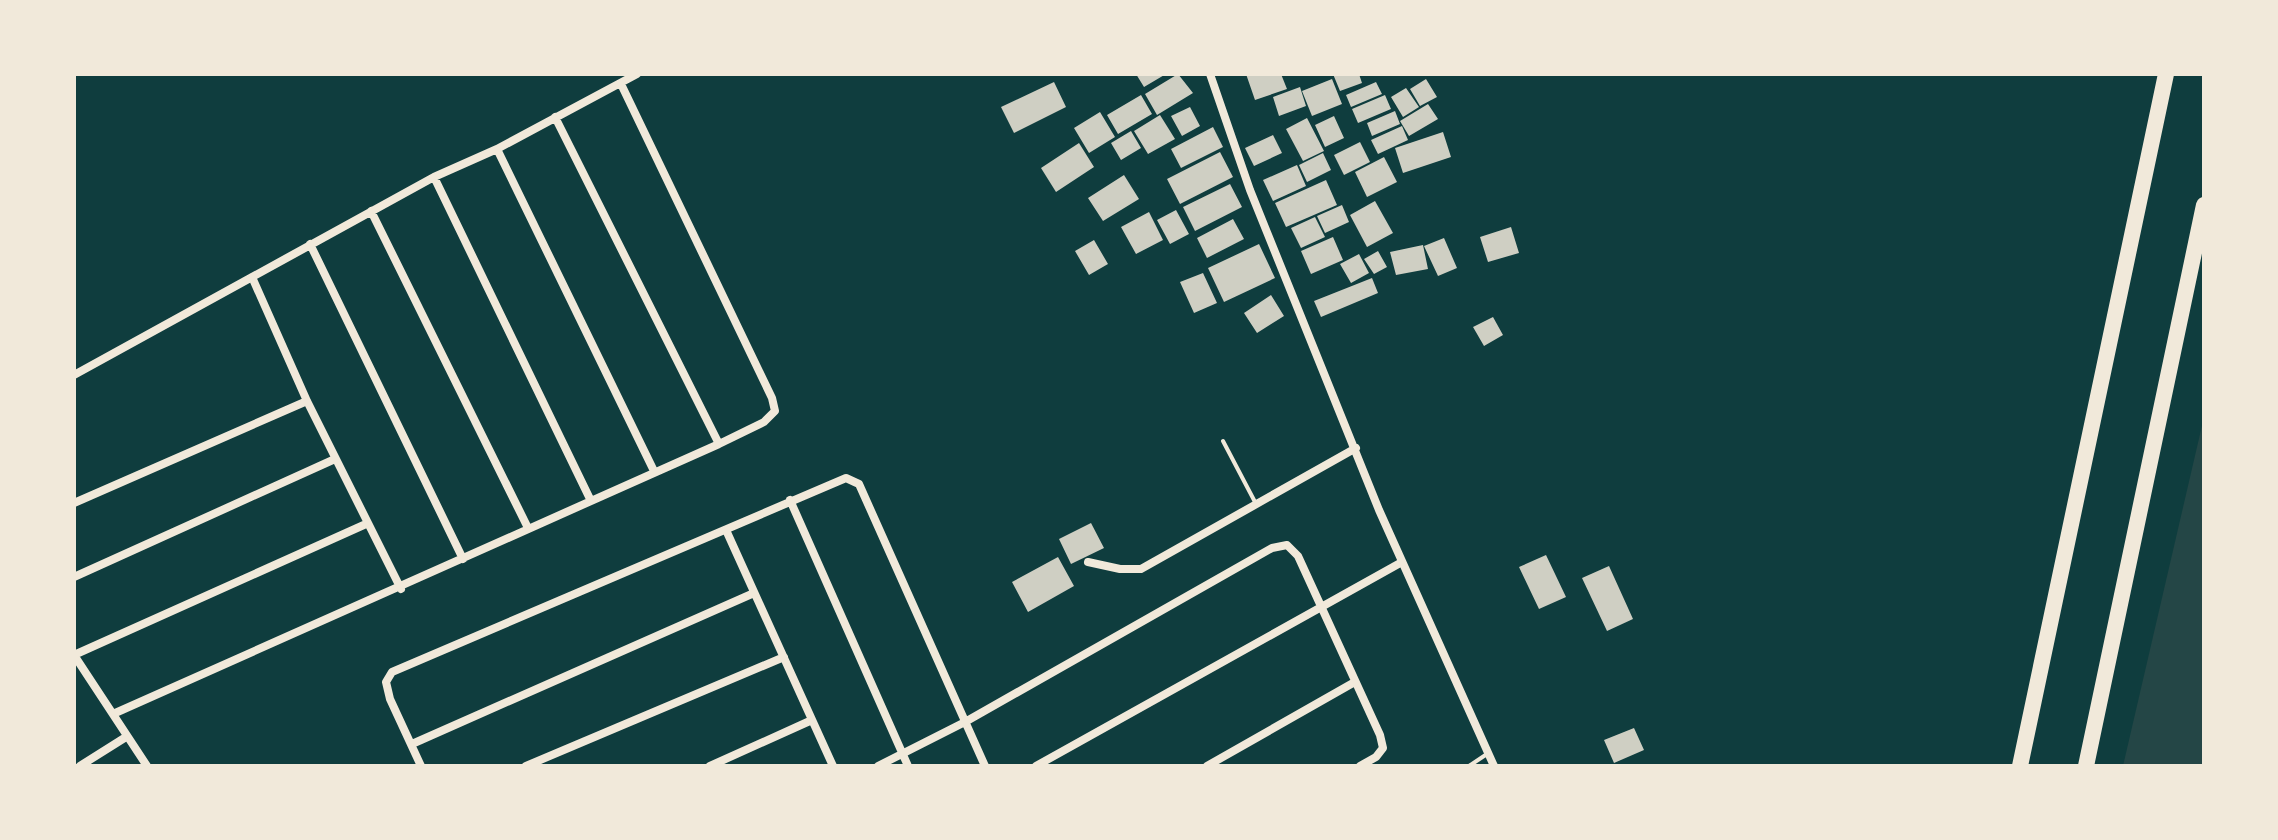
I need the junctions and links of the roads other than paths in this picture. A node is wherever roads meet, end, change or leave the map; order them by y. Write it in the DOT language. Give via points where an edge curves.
graph roads {
  1 [pos="637,74"];
  2 [pos="1210,74"];
  3 [pos="2166,74"];
  4 [pos="621,84"];
  5 [pos="555,117"];
  6 [pos="497,149"];
  7 [pos="434,177"];
  8 [pos="2204,205"];
  9 [pos="371,211"];
  10 [pos="310,244"];
  11 [pos="252,277"];
  12 [pos="74,375"];
  13 [pos="307,401"];
  14 [pos="1223,441"];
  15 [pos="719,444"];
  16 [pos="1356,448"];
  17 [pos="335,459"];
  18 [pos="654,471"];
  19 [pos="790,500"];
  20 [pos="591,501"];
  21 [pos="74,503"];
  22 [pos="1256,505"];
  23 [pos="366,524"];
  24 [pos="528,528"];
  25 [pos="726,530"];
  26 [pos="463,559"];
  27 [pos="1088,562"];
  28 [pos="1402,562"];
  29 [pos="74,577"];
  30 [pos="401,589"];
  31 [pos="754,593"];
  32 [pos="1319,606"];
  33 [pos="74,655"];
  34 [pos="784,657"];
  35 [pos="1353,683"];
  36 [pos="113,714"];
  37 [pos="812,720"];
  38 [pos="965,722"];
  39 [pos="126,737"];
  40 [pos="412,744"];
  41 [pos="902,753"];
  42 [pos="1487,754"];
  43 [pos="80,766"];
  44 [pos="147,766"];
  45 [pos="421,766"];
  46 [pos="526,766"];
  47 [pos="710,766"];
  48 [pos="833,766"];
  49 [pos="878,766"];
  50 [pos="908,766"];
  51 [pos="985,766"];
  52 [pos="1036,766"];
  53 [pos="1207,766"];
  54 [pos="1360,766"];
  55 [pos="1469,766"];
  56 [pos="1494,766"];
  57 [pos="2020,766"];
  58 [pos="2086,766"];
  1 -- 4 [label="street"];
  2 -- 16 [label="street" via="1250,190"];
  3 -- 57 [label="highway"];
  4 -- 5 [label="street"];
  4 -- 15 [label="street" via="772,398 775,411 764,422"];
  5 -- 6 [label="street"];
  5 -- 15 [label="street"];
  6 -- 7 [label="street"];
  6 -- 18 [label="street"];
  7 -- 9 [label="street"];
  7 -- 20 [label="street"];
  8 -- 58 [label="highway"];
  9 -- 10 [label="street"];
  9 -- 24 [label="street"];
  10 -- 11 [label="street"];
  10 -- 26 [label="street"];
  11 -- 12 [label="street"];
  11 -- 13 [label="street"];
  13 -- 17 [label="street"];
  13 -- 21 [label="street"];
  14 -- 22 [label="lane"];
  15 -- 18 [label="street"];
  16 -- 22 [label="street"];
  16 -- 28 [label="street"];
  17 -- 23 [label="street"];
  17 -- 29 [label="street"];
  18 -- 20 [label="street"];
  19 -- 25 [label="street"];
  19 -- 38 [label="street" via="846,478 859,484"];
  19 -- 41 [label="street"];
  20 -- 24 [label="street"];
  22 -- 27 [label="street" via="1141,569"];
  23 -- 30 [label="street"];
  23 -- 33 [label="street"];
  24 -- 26 [label="street"];
  25 -- 31 [label="street"];
  25 -- 40 [label="street" via="392,672 386,682 390,699"];
  26 -- 30 [label="street"];
  28 -- 32 [label="street"];
  28 -- 42 [label="street"];
  30 -- 36 [label="street"];
  31 -- 34 [label="street"];
  31 -- 40 [label="street"];
  32 -- 35 [label="street"];
  32 -- 38 [label="street" via="1298,556 1287,545 1272,548"];
  32 -- 52 [label="street"];
  33 -- 36 [label="street"];
  34 -- 37 [label="street"];
  34 -- 46 [label="street"];
  35 -- 53 [label="street"];
  35 -- 54 [label="street" via="1383,748"];
  36 -- 39 [label="street"];
  37 -- 47 [label="street"];
  37 -- 48 [label="street"];
  38 -- 41 [label="street"];
  38 -- 51 [label="street"];
  39 -- 43 [label="street"];
  39 -- 44 [label="street"];
  40 -- 45 [label="street"];
  41 -- 49 [label="street"];
  41 -- 50 [label="street"];
  42 -- 55 [label="lane"];
  42 -- 56 [label="street"];
}
